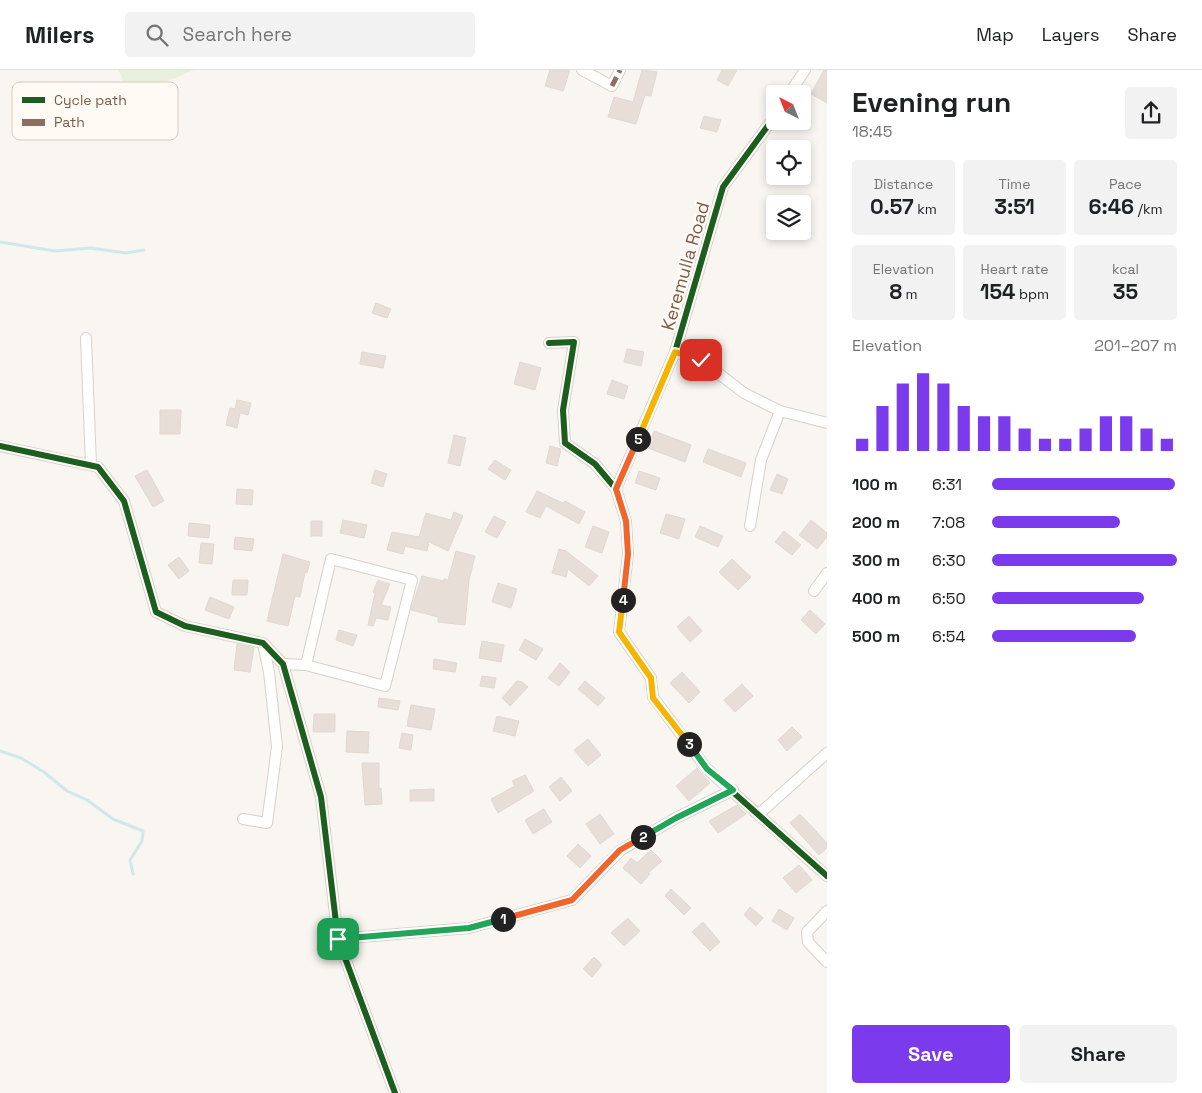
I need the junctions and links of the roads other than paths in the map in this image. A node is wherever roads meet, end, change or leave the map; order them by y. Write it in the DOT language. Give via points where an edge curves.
graph roads {
  1 [pos="582,70"];
  2 [pos="620,70"];
  3 [pos="805,70"];
  4 [pos="795,85"];
  5 [pos="766,128"];
  6 [pos="86,338"];
  7 [pos="549,343"];
  8 [pos="675,352"];
  9 [pos="780,411"];
  10 [pos="827,423"];
  11 [pos="0,446"];
  12 [pos="91,465"];
  13 [pos="616,489"];
  14 [pos="750,526"];
  15 [pos="827,573"];
  16 [pos="814,591"];
  17 [pos="263,643"];
  18 [pos="283,664"];
  19 [pos="306,665"];
  20 [pos="827,753"];
  21 [pos="733,790"];
  22 [pos="759,814"];
  23 [pos="243,819"];
  24 [pos="827,876"];
  25 [pos="827,911"];
  26 [pos="338,939"];
  27 [pos="827,962"];
  28 [pos="395,1093"];
  1 -- 2 [label="street" via="612,86"];
  3 -- 4 [label="street"];
  5 -- 8 [label="street, Keremulla Road" via="723,187"];
  6 -- 12 [label="street"];
  7 -- 13 [label="street" via="574,342 563,410 565,443 596,464"];
  8 -- 9 [label="street" via="701,360 744,393"];
  8 -- 13 [label="street, Keremulla Road"];
  9 -- 10 [label="street"];
  9 -- 14 [label="street" via="761,460"];
  11 -- 12 [label="street"];
  12 -- 17 [label="street" via="98,467 124,501 156,612 185,626"];
  13 -- 21 [label="street" via="626,521 628,554 619,632 651,678 653,698 707,769"];
  15 -- 16 [label="street"];
  17 -- 18 [label="street"];
  17 -- 23 [label="street" via="277,748 267,823"];
  18 -- 19 [label="street"];
  18 -- 26 [label="street" via="321,797"];
  19 -- 19 [label="street" via="385,686 412,580 331,559"];
  20 -- 22 [label="street"];
  21 -- 22 [label="street"];
  21 -- 26 [label="street" via="620,850 572,900 469,928"];
  22 -- 24 [label="street"];
  25 -- 27 [label="street" via="807,932 808,942"];
  26 -- 28 [label="street"];
}
